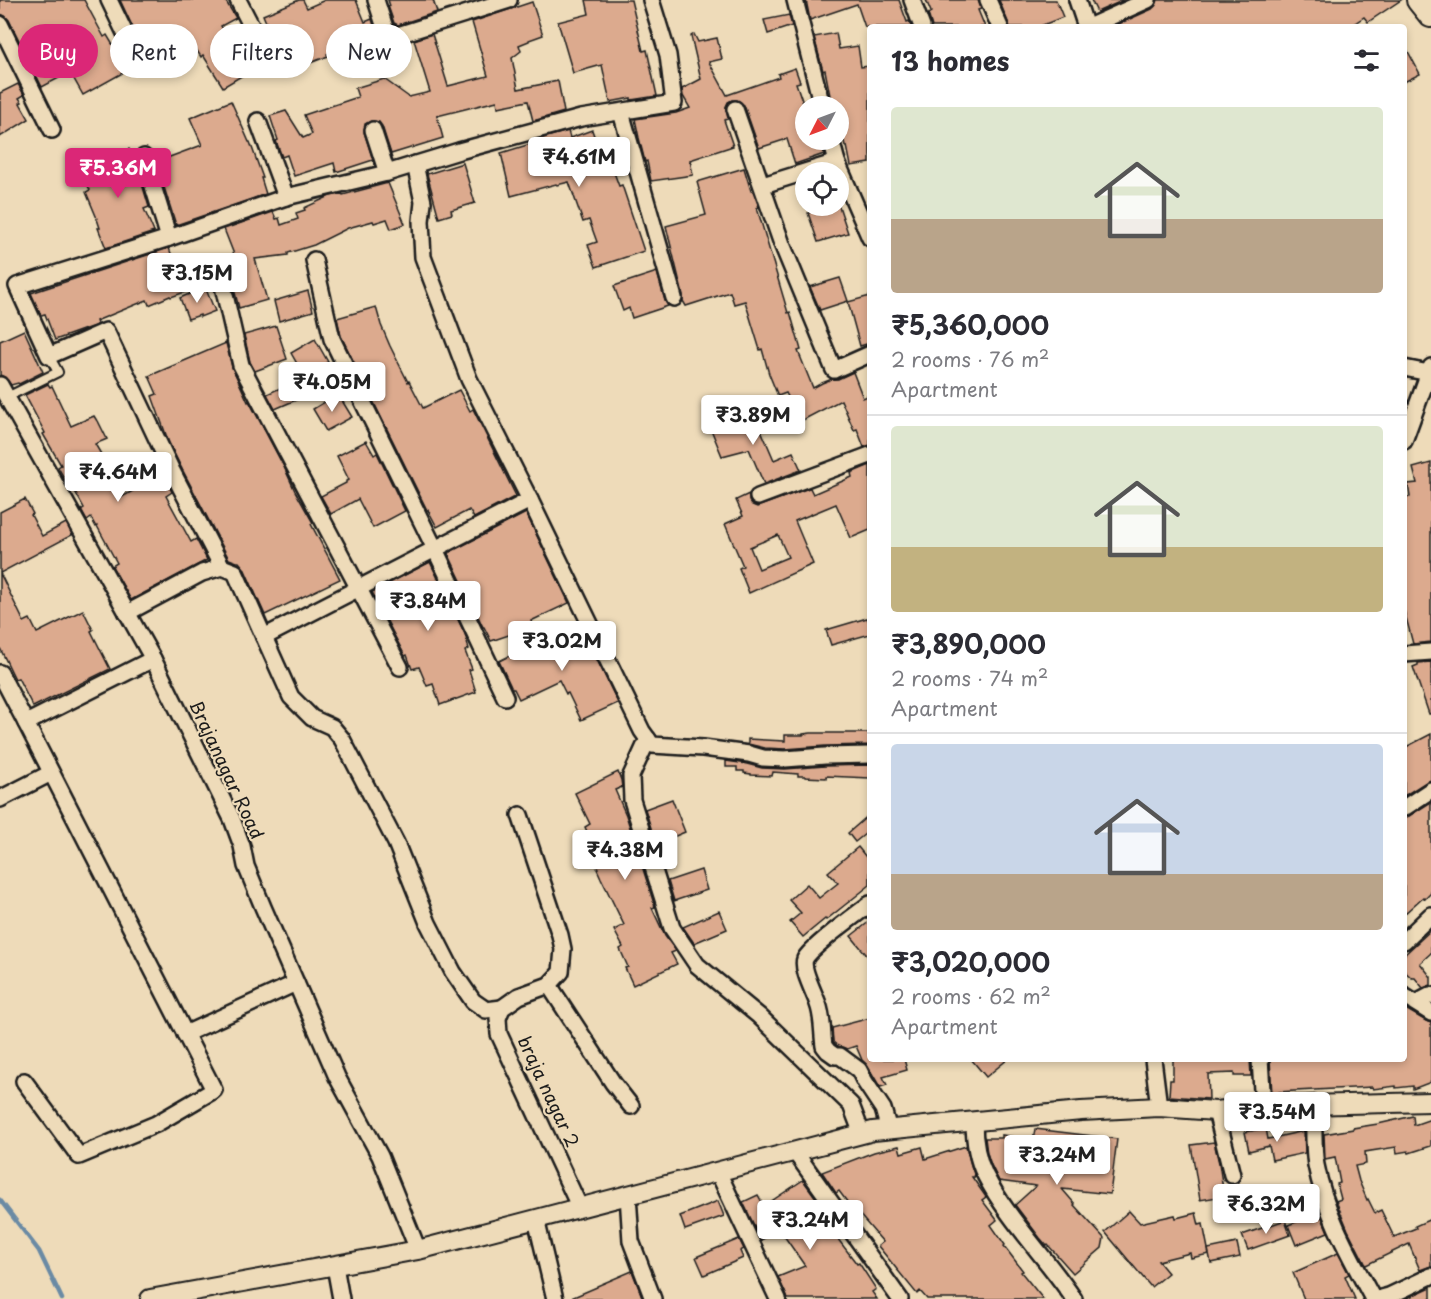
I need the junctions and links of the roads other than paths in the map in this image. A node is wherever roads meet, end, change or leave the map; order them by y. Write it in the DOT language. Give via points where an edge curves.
graph roads {
  1 [pos="109,0"];
  2 [pos="238,0"];
  3 [pos="376,0"];
  4 [pos="509,0"];
  5 [pos="651,0"];
  6 [pos="795,0"];
  7 [pos="912,0"];
  8 [pos="988,0"];
  9 [pos="1077,0"];
  10 [pos="1148,0"];
  11 [pos="1419,0"];
  12 [pos="1431,15"];
  13 [pos="0,24"];
  14 [pos="121,24"];
  15 [pos="250,24"];
  16 [pos="921,24"];
  17 [pos="999,24"];
  18 [pos="1086,24"];
  19 [pos="1094,24"];
  20 [pos="819,96"];
  21 [pos="735,109"];
  22 [pos="621,112"];
  23 [pos="258,121"];
  24 [pos="52,130"];
  25 [pos="373,130"];
  26 [pos="834,150"];
  27 [pos="144,157"];
  28 [pos="837,162"];
  29 [pos="415,164"];
  30 [pos="387,173"];
  31 [pos="795,175"];
  32 [pos="763,185"];
  33 [pos="849,190"];
  34 [pos="286,197"];
  35 [pos="867,231"];
  36 [pos="169,238"];
  37 [pos="314,260"];
  38 [pos="222,282"];
  39 [pos="674,298"];
  40 [pos="867,355"];
  41 [pos="49,356"];
  42 [pos="1407,368"];
  43 [pos="1430,370"];
  44 [pos="3,391"];
  45 [pos="1407,433"];
  46 [pos="867,456"];
  47 [pos="758,497"];
  48 [pos="530,500"];
  49 [pos="435,549"];
  50 [pos="222,567"];
  51 [pos="358,588"];
  52 [pos="127,613"];
  53 [pos="264,637"];
  54 [pos="1431,652"];
  55 [pos="1407,654"];
  56 [pos="153,659"];
  57 [pos="400,667"];
  58 [pos="0,673"];
  59 [pos="505,697"];
  60 [pos="26,723"];
  61 [pos="648,739"];
  62 [pos="867,755"];
  63 [pos="51,773"];
  64 [pos="1431,790"];
  65 [pos="0,799"];
  66 [pos="1407,806"];
  67 [pos="520,815"];
  68 [pos="867,906"];
  69 [pos="1431,915"];
  70 [pos="1407,937"];
  71 [pos="296,983"];
  72 [pos="549,985"];
  73 [pos="1431,995"];
  74 [pos="1410,999"];
  75 [pos="502,1008"];
  76 [pos="1431,1013"];
  77 [pos="185,1034"];
  78 [pos="1153,1062"];
  79 [pos="1260,1062"];
  80 [pos="24,1081"];
  81 [pos="1431,1102"];
  82 [pos="1314,1104"];
  83 [pos="631,1106"];
  84 [pos="1263,1106"];
  85 [pos="1159,1107"];
  86 [pos="1216,1111"];
  87 [pos="974,1121"];
  88 [pos="890,1130"];
  89 [pos="862,1134"];
  90 [pos="795,1152"];
  91 [pos="718,1172"];
  92 [pos="1232,1175"];
  93 [pos="628,1195"];
  94 [pos="580,1208"];
  95 [pos="536,1219"];
  96 [pos="418,1250"];
  97 [pos="334,1266"];
  98 [pos="1431,1276"];
  99 [pos="215,1293"];
  100 [pos="1386,1298"];
  101 [pos="150,1299"];
  102 [pos="341,1299"];
  103 [pos="555,1299"];
  104 [pos="653,1299"];
  105 [pos="778,1299"];
  106 [pos="900,1299"];
  107 [pos="1074,1299"];
  108 [pos="1373,1299"];
  1 -- 14 [label="street"];
  2 -- 15 [label="street"];
  3 -- 4 [label="street" via="386,31 398,35"];
  5 -- 22 [label="street" via="668,55 674,103"];
  6 -- 20 [label="street"];
  7 -- 16 [label="street"];
  8 -- 17 [label="street"];
  9 -- 18 [label="street"];
  10 -- 19 [label="street"];
  11 -- 12 [label="highway"];
  13 -- 24 [label="street"];
  21 -- 32 [label="street"];
  22 -- 29 [label="street" via="581,118"];
  22 -- 39 [label="street"];
  23 -- 34 [label="street"];
  25 -- 30 [label="street"];
  26 -- 28 [label="street"];
  27 -- 36 [label="street"];
  29 -- 30 [label="street"];
  29 -- 48 [label="street" via="423,202 423,257 469,379"];
  30 -- 34 [label="street"];
  31 -- 32 [label="street"];
  32 -- 40 [label="street" via="782,244 834,370"];
  33 -- 35 [label="street"];
  34 -- 36 [label="street"];
  36 -- 41 [label="street" via="17,286"];
  37 -- 49 [label="street" via="332,339"];
  38 -- 51 [label="street" via="241,365"];
  41 -- 44 [label="lane" via="58,372"];
  41 -- 50 [label="street" via="106,331"];
  42 -- 43 [label="street"];
  43 -- 45 [label="street"];
  44 -- 52 [label="street, Brajanagar Road"];
  46 -- 47 [label="street"];
  48 -- 49 [label="street"];
  48 -- 61 [label="street"];
  49 -- 51 [label="street"];
  49 -- 59 [label="street"];
  50 -- 52 [label="street" via="202,573"];
  50 -- 53 [label="street" via="235,572"];
  51 -- 53 [label="street"];
  51 -- 57 [label="street"];
  52 -- 56 [label="street, Brajanagar Road"];
  53 -- 75 [label="street" via="291,697 342,739 396,843 428,923 465,992 486,1010"];
  54 -- 55 [label="street"];
  56 -- 60 [label="street"];
  56 -- 71 [label="street, Brajanagar Road" via="232,819 246,866"];
  58 -- 60 [label="street"];
  60 -- 63 [label="street"];
  61 -- 62 [label="street" via="652,745 763,758"];
  61 -- 89 [label="street" via="631,776 632,800 672,928 697,965 759,1016 851,1105"];
  63 -- 65 [label="street"];
  63 -- 77 [label="street"];
  64 -- 66 [label="street"];
  67 -- 72 [label="street" via="563,949 561,972"];
  68 -- 88 [label="street" via="814,948 805,964 819,1005 824,1046 859,1070 883,1109"];
  69 -- 70 [label="street"];
  71 -- 77 [label="street"];
  71 -- 96 [label="street, Brajanagar Road" via="337,1077 380,1156"];
  72 -- 75 [label="street" via="519,996"];
  72 -- 83 [label="street"];
  73 -- 74 [label="street"];
  74 -- 76 [label="street"];
  75 -- 94 [label="street, braja nagar 2" via="499,1034"];
  77 -- 80 [label="street" via="214,1090 156,1124 79,1156"];
  78 -- 85 [label="street"];
  79 -- 84 [label="street"];
  81 -- 82 [label="street"];
  82 -- 84 [label="street"];
  82 -- 108 [label="street" via="1316,1164 1327,1206"];
  84 -- 86 [label="street"];
  85 -- 86 [label="street"];
  85 -- 87 [label="street"];
  86 -- 92 [label="street"];
  87 -- 88 [label="street"];
  87 -- 107 [label="street" via="974,1138 984,1173"];
  88 -- 89 [label="street"];
  89 -- 90 [label="street"];
  90 -- 91 [label="street"];
  90 -- 106 [label="street"];
  91 -- 93 [label="street"];
  91 -- 105 [label="street"];
  93 -- 94 [label="street"];
  93 -- 104 [label="street" via="631,1241"];
  94 -- 95 [label="street"];
  95 -- 96 [label="street"];
  95 -- 103 [label="street"];
  96 -- 97 [label="street"];
  97 -- 99 [label="street"];
  97 -- 102 [label="street"];
  98 -- 100 [label="street"];
  99 -- 101 [label="street"];
}
